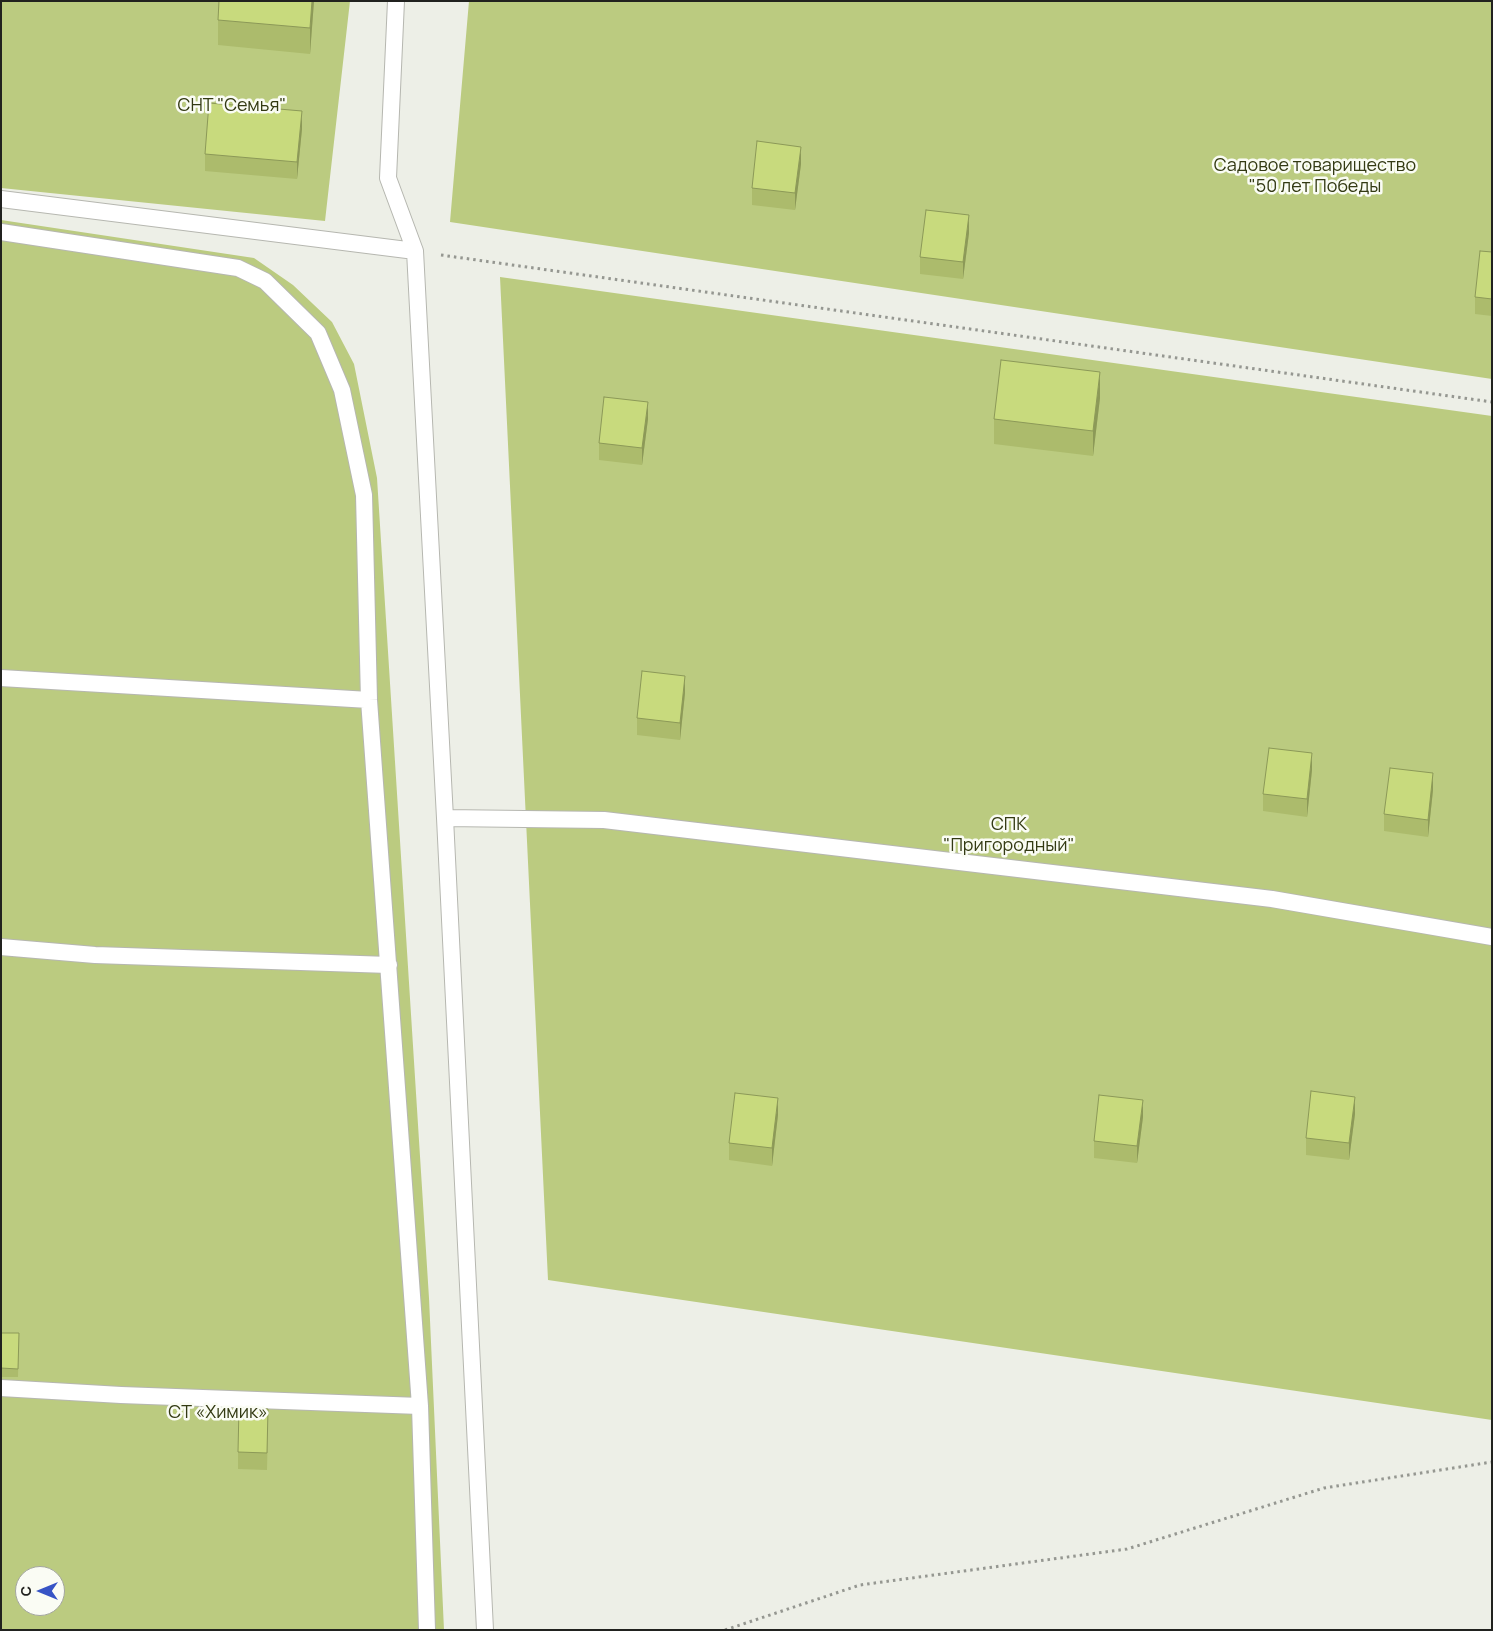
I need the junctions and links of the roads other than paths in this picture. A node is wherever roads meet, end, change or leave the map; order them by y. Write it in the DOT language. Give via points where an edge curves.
graph roads {
  1 [pos="396,1"];
  2 [pos="1,199"];
  3 [pos="1,232"];
  4 [pos="415,251"];
  5 [pos="1,678"];
  6 [pos="369,700"];
  7 [pos="445,818"];
  8 [pos="1492,938"];
  9 [pos="1,947"];
  10 [pos="389,965"];
  11 [pos="1,1388"];
  12 [pos="420,1406"];
  13 [pos="427,1630"];
  14 [pos="485,1630"];
  1 -- 4 [label="lane" via="388,178"];
  2 -- 4 [label="lane"];
  3 -- 6 [label="lane" via="238,268 265,281 318,333 342,390 364,495"];
  4 -- 7 [label="lane"];
  5 -- 6 [label="lane"];
  6 -- 10 [label="lane"];
  7 -- 8 [label="lane" via="604,820 1272,899"];
  7 -- 14 [label="lane"];
  9 -- 10 [label="lane" via="95,955"];
  10 -- 12 [label="lane"];
  11 -- 12 [label="lane"];
  12 -- 13 [label="lane"];
}
